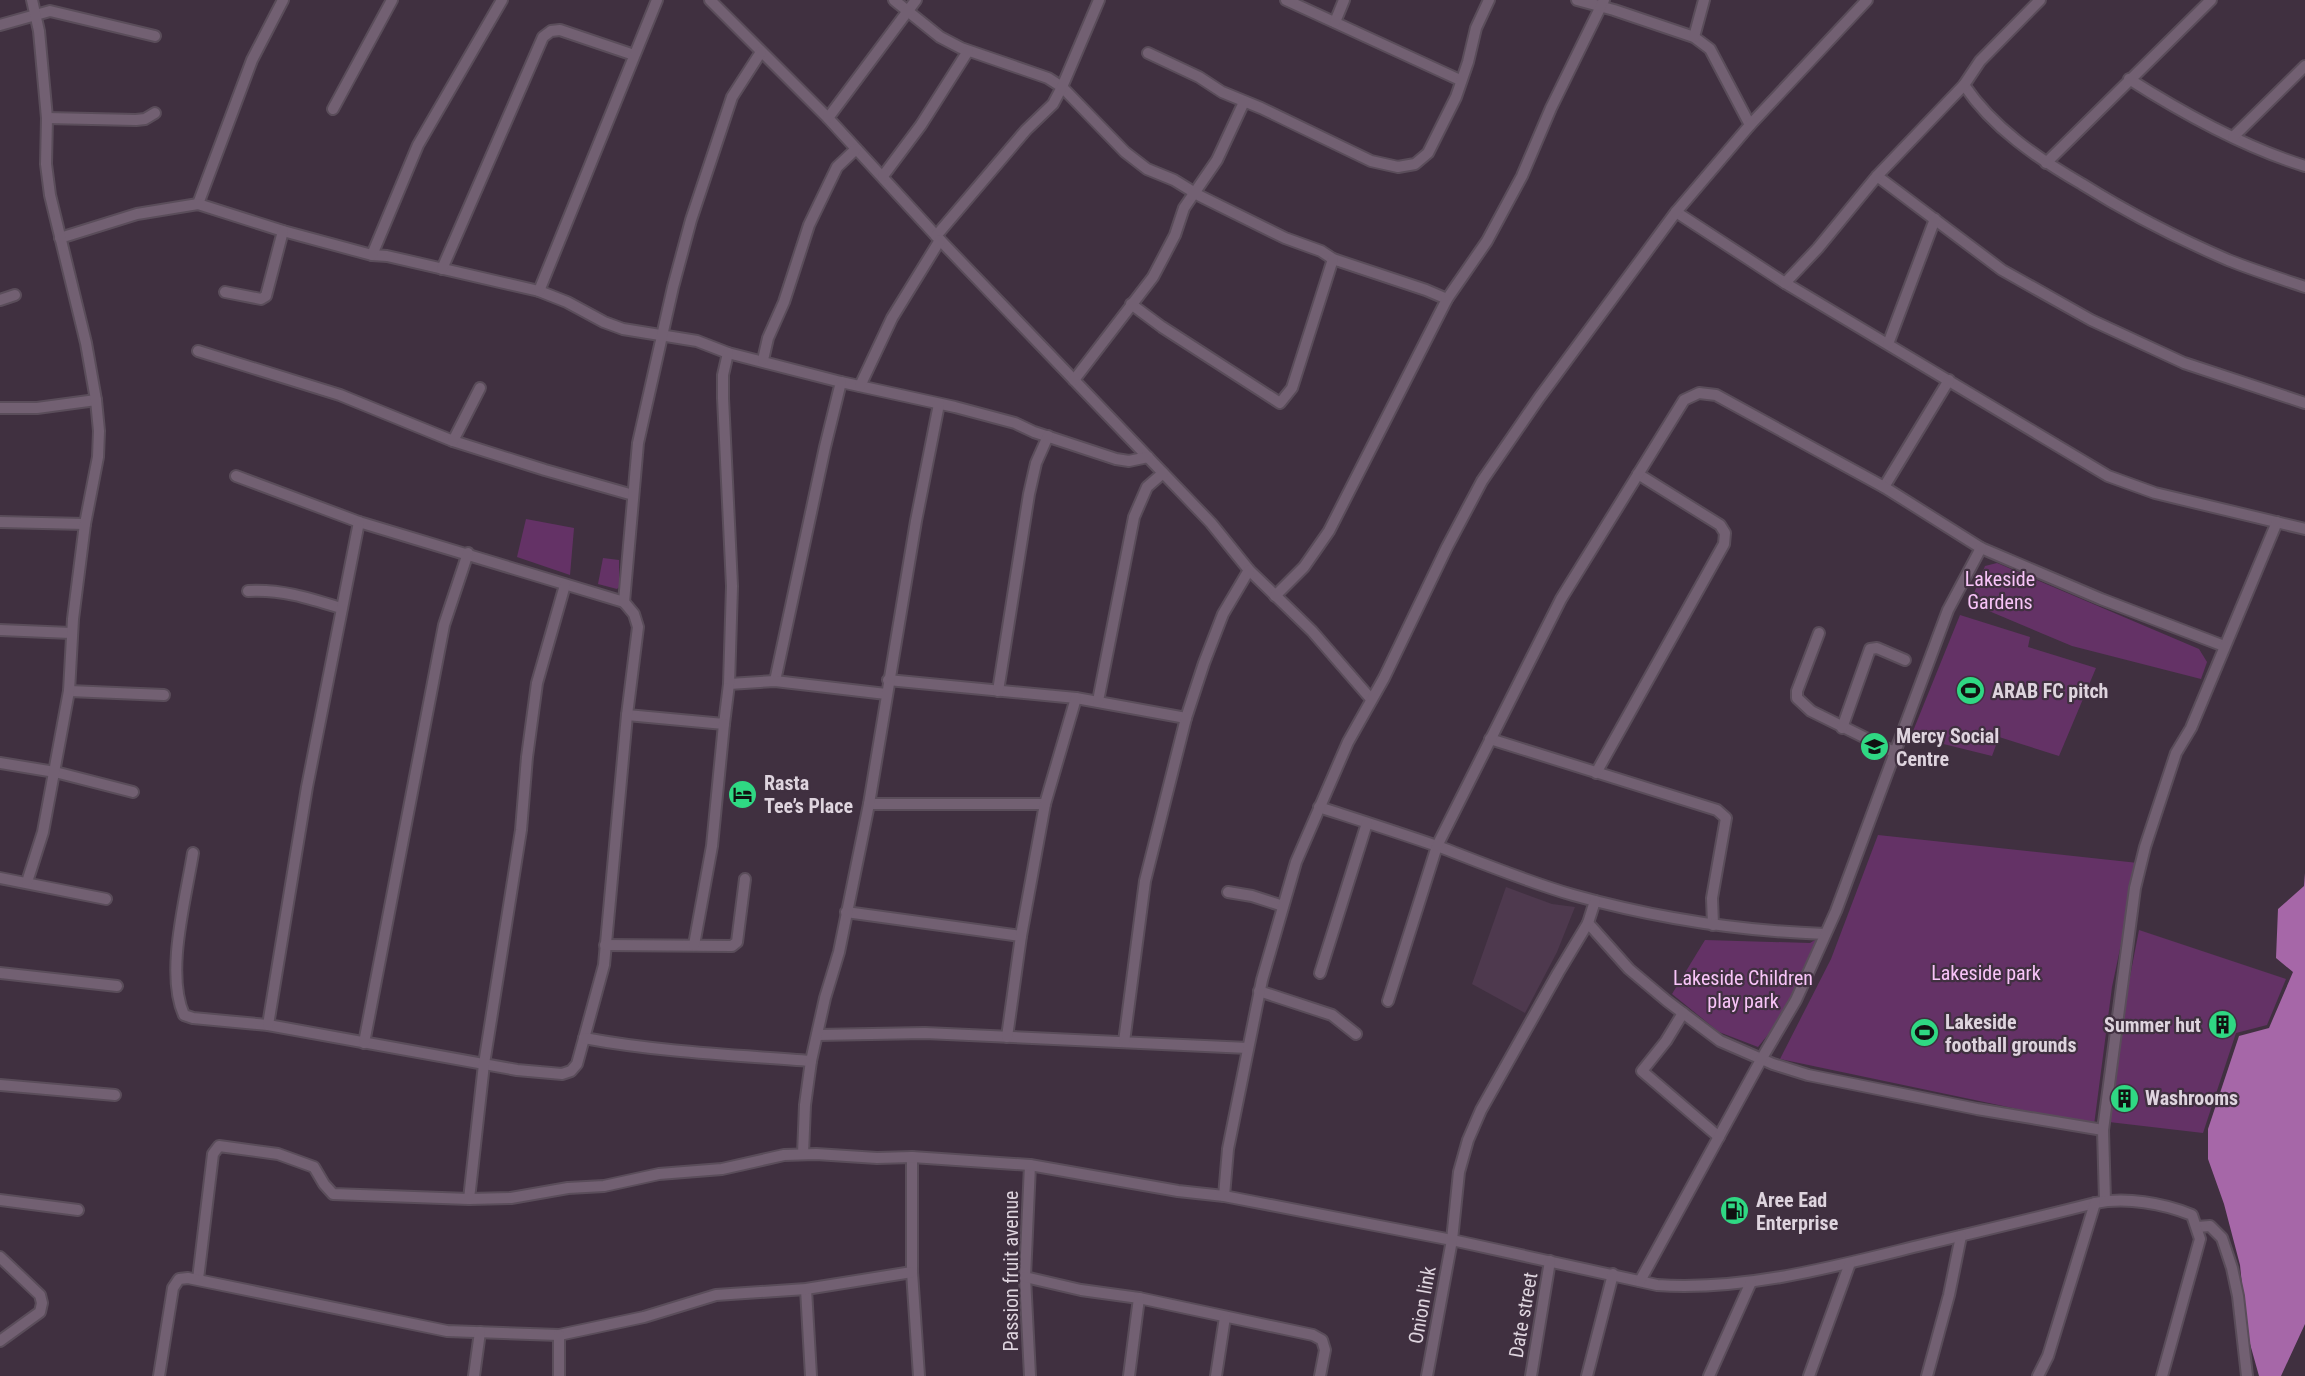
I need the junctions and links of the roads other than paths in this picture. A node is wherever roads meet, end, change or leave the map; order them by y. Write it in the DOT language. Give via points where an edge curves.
graph roads {
  1 [pos="32,0"];
  2 [pos="283,0"];
  3 [pos="392,0"];
  4 [pos="502,0"];
  5 [pos="657,0"];
  6 [pos="710,0"];
  7 [pos="894,0"];
  8 [pos="916,0"];
  9 [pos="1099,0"];
  10 [pos="1286,0"];
  11 [pos="1344,0"];
  12 [pos="1489,0"];
  13 [pos="1576,0"];
  14 [pos="1704,0"];
  15 [pos="1867,0"];
  16 [pos="2040,0"];
  17 [pos="2211,0"];
  18 [pos="1603,4"];
  19 [pos="907,10"];
  20 [pos="35,14"];
  21 [pos="1335,22"];
  22 [pos="0,25"];
  23 [pos="155,36"];
  24 [pos="1694,38"];
  25 [pos="968,51"];
  26 [pos="761,52"];
  27 [pos="1148,53"];
  28 [pos="634,55"];
  29 [pos="2305,66"];
  30 [pos="2129,79"];
  31 [pos="1460,80"];
  32 [pos="1964,85"];
  33 [pos="1062,87"];
  34 [pos="1244,102"];
  35 [pos="333,109"];
  36 [pos="155,113"];
  37 [pos="47,118"];
  38 [pos="828,118"];
  39 [pos="1750,125"];
  40 [pos="2233,136"];
  41 [pos="856,149"];
  42 [pos="2046,163"];
  43 [pos="2305,166"];
  44 [pos="883,176"];
  45 [pos="1877,176"];
  46 [pos="1194,192"];
  47 [pos="198,204"];
  48 [pos="1676,212"];
  49 [pos="1935,219"];
  50 [pos="283,231"];
  51 [pos="60,238"];
  52 [pos="938,238"];
  53 [pos="372,255"];
  54 [pos="1332,259"];
  55 [pos="441,269"];
  56 [pos="1785,283"];
  57 [pos="2305,287"];
  58 [pos="539,291"];
  59 [pos="225,292"];
  60 [pos="15,295"];
  61 [pos="1447,299"];
  62 [pos="0,300"];
  63 [pos="1131,304"];
  64 [pos="663,337"];
  65 [pos="1888,344"];
  66 [pos="198,351"];
  67 [pos="728,353"];
  68 [pos="763,360"];
  69 [pos="1074,380"];
  70 [pos="1949,380"];
  71 [pos="841,382"];
  72 [pos="860,386"];
  73 [pos="480,388"];
  74 [pos="2304,399"];
  75 [pos="96,400"];
  76 [pos="939,404"];
  77 [pos="0,408"];
  78 [pos="1048,436"];
  79 [pos="453,441"];
  80 [pos="1148,457"];
  81 [pos="1163,474"];
  82 [pos="1638,474"];
  83 [pos="236,477"];
  84 [pos="1884,487"];
  85 [pos="633,495"];
  86 [pos="0,522"];
  87 [pos="359,522"];
  88 [pos="2277,522"];
  89 [pos="85,524"];
  90 [pos="2305,529"];
  91 [pos="1981,548"];
  92 [pos="468,553"];
  93 [pos="1249,570"];
  94 [pos="566,585"];
  95 [pos="248,591"];
  96 [pos="1275,596"];
  97 [pos="624,602"];
  98 [pos="341,608"];
  99 [pos="0,630"];
  100 [pos="71,633"];
  101 [pos="1819,633"];
  102 [pos="2224,646"];
  103 [pos="1905,660"];
  104 [pos="888,680"];
  105 [pos="775,681"];
  106 [pos="729,684"];
  107 [pos="69,691"];
  108 [pos="998,691"];
  109 [pos="886,694"];
  110 [pos="164,695"];
  111 [pos="1076,698"];
  112 [pos="1371,699"];
  113 [pos="1098,701"];
  114 [pos="627,715"];
  115 [pos="1186,718"];
  116 [pos="724,724"];
  117 [pos="1842,728"];
  118 [pos="1490,739"];
  119 [pos="1894,752"];
  120 [pos="0,763"];
  121 [pos="55,772"];
  122 [pos="1596,773"];
  123 [pos="133,792"];
  124 [pos="869,804"];
  125 [pos="1045,804"];
  126 [pos="1318,807"];
  127 [pos="1367,823"];
  128 [pos="1437,846"];
  129 [pos="193,853"];
  130 [pos="0,878"];
  131 [pos="745,879"];
  132 [pos="27,882"];
  133 [pos="1228,892"];
  134 [pos="106,899"];
  135 [pos="1595,901"];
  136 [pos="1283,906"];
  137 [pos="846,912"];
  138 [pos="1588,923"];
  139 [pos="1713,925"];
  140 [pos="1825,934"];
  141 [pos="1021,936"];
  142 [pos="605,945"];
  143 [pos="694,945"];
  144 [pos="0,973"];
  145 [pos="1320,973"];
  146 [pos="117,986"];
  147 [pos="1259,991"];
  148 [pos="1389,1001"];
  149 [pos="1683,1013"];
  150 [pos="268,1026"];
  151 [pos="1356,1034"];
  152 [pos="817,1035"];
  153 [pos="1007,1037"];
  154 [pos="584,1038"];
  155 [pos="1124,1042"];
  156 [pos="364,1043"];
  157 [pos="1248,1048"];
  158 [pos="1762,1058"];
  159 [pos="811,1061"];
  160 [pos="484,1064"];
  161 [pos="0,1085"];
  162 [pos="115,1095"];
  163 [pos="2103,1130"];
  164 [pos="1719,1137"];
  165 [pos="803,1154"];
  166 [pos="912,1157"];
  167 [pos="1030,1165"];
  168 [pos="1224,1196"];
  169 [pos="469,1199"];
  170 [pos="0,1200"];
  171 [pos="2100,1202"];
  172 [pos="78,1210"];
  173 [pos="2197,1227"];
  174 [pos="1961,1236"];
  175 [pos="1452,1240"];
  176 [pos="0,1257"];
  177 [pos="1550,1261"];
  178 [pos="1850,1263"];
  179 [pos="912,1272"];
  180 [pos="1613,1274"];
  181 [pos="1025,1276"];
  182 [pos="198,1279"];
  183 [pos="1640,1281"];
  184 [pos="1751,1282"];
  185 [pos="807,1289"];
  186 [pos="1138,1298"];
  187 [pos="1226,1317"];
  188 [pos="480,1332"];
  189 [pos="560,1335"];
  190 [pos="0,1341"];
  191 [pos="159,1376"];
  192 [pos="474,1376"];
  193 [pos="559,1376"];
  194 [pos="811,1376"];
  195 [pos="919,1376"];
  196 [pos="1030,1376"];
  197 [pos="1129,1376"];
  198 [pos="1216,1376"];
  199 [pos="1320,1376"];
  200 [pos="1427,1376"];
  201 [pos="1531,1376"];
  202 [pos="1587,1376"];
  203 [pos="1709,1376"];
  204 [pos="1809,1376"];
  205 [pos="1926,1376"];
  206 [pos="2038,1376"];
  207 [pos="2162,1376"];
  208 [pos="2247,1376"];
  1 -- 20 [label="street"];
  2 -- 47 [label="street" via="252,60"];
  3 -- 35 [label="street"];
  4 -- 53 [label="street" via="418,145"];
  5 -- 28 [label="street"];
  6 -- 26 [label="street"];
  7 -- 19 [label="street"];
  8 -- 19 [label="street"];
  9 -- 33 [label="street"];
  10 -- 21 [label="street"];
  11 -- 21 [label="street"];
  12 -- 31 [label="street"];
  13 -- 18 [label="street"];
  14 -- 24 [label="street"];
  15 -- 39 [label="street"];
  16 -- 32 [label="street" via="1980,62"];
  17 -- 30 [label="street"];
  18 -- 24 [label="street"];
  18 -- 61 [label="street" via="1522,176 1487,241"];
  19 -- 25 [label="street" via="940,37"];
  19 -- 38 [label="street"];
  20 -- 22 [label="street"];
  20 -- 23 [label="street" via="50,11"];
  20 -- 37 [label="street"];
  21 -- 31 [label="street"];
  24 -- 39 [label="street" via="1710,49"];
  25 -- 33 [label="street" via="1048,78"];
  25 -- 44 [label="street"];
  26 -- 38 [label="street"];
  26 -- 64 [label="street" via="732,97 690,220"];
  27 -- 34 [label="street"];
  28 -- 55 [label="street" via="560,30 543,37"];
  28 -- 58 [label="street"];
  29 -- 40 [label="street"];
  30 -- 40 [label="street" via="2176,109"];
  30 -- 42 [label="street"];
  31 -- 34 [label="street" via="1456,97 1428,153 1416,164 1398,167 1371,161"];
  32 -- 42 [label="street" via="1978,106"];
  32 -- 45 [label="street"];
  33 -- 46 [label="street" via="1125,152 1147,169"];
  33 -- 52 [label="street" via="1053,104 1026,129"];
  34 -- 46 [label="street" via="1217,160"];
  36 -- 37 [label="street" via="136,120"];
  37 -- 51 [label="street" via="46,164"];
  38 -- 41 [label="street"];
  39 -- 48 [label="street"];
  40 -- 43 [label="street"];
  41 -- 44 [label="street"];
  41 -- 68 [label="street" via="837,167 809,225"];
  42 -- 57 [label="street" via="2130,214 2228,260"];
  44 -- 52 [label="street"];
  45 -- 49 [label="street"];
  45 -- 56 [label="street"];
  46 -- 54 [label="street"];
  46 -- 63 [label="street" via="1153,277"];
  47 -- 50 [label="street"];
  47 -- 51 [label="street" via="137,214"];
  48 -- 56 [label="street"];
  48 -- 112 [label="street" via="1482,481"];
  49 -- 65 [label="street"];
  49 -- 74 [label="street" via="2002,270 2091,320 2184,363"];
  50 -- 53 [label="street"];
  50 -- 59 [label="street" via="266,296 261,299"];
  51 -- 75 [label="street"];
  52 -- 69 [label="street"];
  52 -- 72 [label="street" via="891,318"];
  53 -- 55 [label="street"];
  54 -- 61 [label="street"];
  54 -- 63 [label="street" via="1292,388 1280,403"];
  55 -- 58 [label="street"];
  56 -- 65 [label="street"];
  58 -- 64 [label="street" via="604,322"];
  60 -- 62 [label="street"];
  61 -- 96 [label="street" via="1329,531 1304,567"];
  63 -- 69 [label="street"];
  64 -- 67 [label="street" via="697,341"];
  64 -- 85 [label="street" via="638,443"];
  65 -- 70 [label="street"];
  66 -- 79 [label="street" via="340,395"];
  67 -- 68 [label="street"];
  67 -- 106 [label="street" via="723,398 732,586"];
  68 -- 71 [label="street"];
  69 -- 80 [label="street"];
  70 -- 84 [label="street"];
  70 -- 88 [label="street" via="2108,476 2155,493"];
  71 -- 72 [label="street"];
  71 -- 105 [label="street"];
  72 -- 76 [label="street"];
  73 -- 79 [label="street"];
  75 -- 77 [label="street" via="38,408"];
  75 -- 89 [label="street" via="98,457"];
  76 -- 78 [label="street"];
  76 -- 104 [label="street"];
  78 -- 80 [label="street" via="1123,461"];
  78 -- 108 [label="street" via="1029,494"];
  79 -- 85 [label="street"];
  80 -- 81 [label="street"];
  81 -- 93 [label="street" via="1211,523"];
  81 -- 113 [label="street" via="1147,487 1134,517"];
  82 -- 84 [label="street" via="1684,400 1698,393 1716,395"];
  82 -- 118 [label="street" via="1561,598"];
  82 -- 122 [label="street" via="1719,525 1725,533 1724,544"];
  83 -- 87 [label="street"];
  84 -- 91 [label="street"];
  85 -- 97 [label="street"];
  86 -- 89 [label="street"];
  87 -- 92 [label="street"];
  87 -- 98 [label="street"];
  88 -- 90 [label="street"];
  88 -- 102 [label="street"];
  89 -- 100 [label="street"];
  91 -- 102 [label="street"];
  91 -- 119 [label="street" via="1948,610"];
  92 -- 94 [label="street"];
  92 -- 156 [label="street" via="444,625"];
  93 -- 96 [label="street"];
  93 -- 115 [label="street" via="1223,614"];
  94 -- 97 [label="street"];
  94 -- 160 [label="street" via="537,683 521,830"];
  95 -- 98 [label="street" via="288,592"];
  96 -- 112 [label="street" via="1312,631"];
  97 -- 114 [label="street" via="638,627"];
  98 -- 150 [label="street"];
  99 -- 100 [label="street"];
  100 -- 107 [label="street"];
  101 -- 117 [label="street" via="1797,698 1811,711"];
  102 -- 163 [label="street" via="2191,728 2176,753 2145,847 2135,888"];
  103 -- 117 [label="street" via="1877,648 1870,649"];
  104 -- 108 [label="street"];
  104 -- 109 [label="street"];
  105 -- 106 [label="street"];
  105 -- 109 [label="street"];
  106 -- 116 [label="street"];
  107 -- 110 [label="street"];
  107 -- 121 [label="street"];
  108 -- 111 [label="street"];
  109 -- 124 [label="street"];
  111 -- 113 [label="street"];
  111 -- 125 [label="street"];
  112 -- 126 [label="street"];
  113 -- 115 [label="street"];
  114 -- 116 [label="street"];
  114 -- 142 [label="street"];
  115 -- 155 [label="street" via="1145,881"];
  116 -- 143 [label="street" via="712,846"];
  117 -- 119 [label="street"];
  118 -- 122 [label="street"];
  118 -- 128 [label="street"];
  119 -- 140 [label="street"];
  120 -- 121 [label="street"];
  121 -- 123 [label="street"];
  121 -- 132 [label="street" via="43,832"];
  122 -- 139 [label="street" via="1717,810 1726,818 1712,898"];
  124 -- 125 [label="street"];
  124 -- 137 [label="street"];
  125 -- 141 [label="street"];
  126 -- 127 [label="street"];
  126 -- 136 [label="street"];
  127 -- 128 [label="street"];
  127 -- 145 [label="street"];
  128 -- 135 [label="street"];
  128 -- 148 [label="street"];
  129 -- 150 [label="street" via="176,959 180,1006 184,1015 193,1018"];
  130 -- 132 [label="street"];
  131 -- 143 [label="street" via="737,942 732,946"];
  132 -- 134 [label="street"];
  133 -- 136 [label="street"];
  135 -- 138 [label="street, Onion link"];
  135 -- 139 [label="street"];
  136 -- 147 [label="street"];
  137 -- 141 [label="street"];
  137 -- 152 [label="street"];
  138 -- 149 [label="street" via="1629,969"];
  138 -- 175 [label="street, Onion link" via="1481,1110 1468,1140 1459,1172"];
  139 -- 140 [label="street"];
  140 -- 158 [label="street" via="1796,1000"];
  141 -- 153 [label="street"];
  142 -- 143 [label="street"];
  142 -- 154 [label="street" via="604,965"];
  144 -- 146 [label="street"];
  147 -- 151 [label="street" via="1332,1015"];
  147 -- 157 [label="street"];
  149 -- 158 [label="street" via="1720,1041"];
  149 -- 164 [label="street" via="1642,1071"];
  150 -- 156 [label="street"];
  152 -- 153 [label="street" via="925,1033"];
  152 -- 159 [label="street"];
  153 -- 155 [label="street"];
  154 -- 159 [label="street" via="700,1054"];
  154 -- 160 [label="street" via="577,1064 572,1071 562,1074"];
  155 -- 157 [label="street"];
  156 -- 160 [label="street"];
  157 -- 168 [label="street" via="1228,1149"];
  158 -- 163 [label="street" via="1808,1075"];
  158 -- 164 [label="street"];
  159 -- 165 [label="street"];
  160 -- 169 [label="street"];
  161 -- 162 [label="street"];
  163 -- 171 [label="street"];
  164 -- 183 [label="street"];
  165 -- 166 [label="street"];
  165 -- 169 [label="street" via="604,1186 511,1198"];
  166 -- 167 [label="street"];
  166 -- 179 [label="street"];
  167 -- 168 [label="street"];
  167 -- 181 [label="street, Passion fruit avenue"];
  168 -- 175 [label="street"];
  169 -- 182 [label="street" via="333,1194 314,1167 278,1154 219,1146 213,1155"];
  170 -- 172 [label="street"];
  171 -- 173 [label="street" via="2131,1201 2177,1209 2192,1215"];
  171 -- 174 [label="street"];
  171 -- 206 [label="street"];
  173 -- 207 [label="street" via="2200,1239"];
  173 -- 208 [label="street" via="2210,1226 2222,1238 2238,1296"];
  174 -- 178 [label="street"];
  174 -- 205 [label="street"];
  175 -- 177 [label="street"];
  175 -- 200 [label="street, Onion link"];
  176 -- 190 [label="street" via="40,1295 42,1303 40,1312"];
  177 -- 180 [label="street"];
  177 -- 201 [label="street, Date street"];
  178 -- 184 [label="street"];
  178 -- 204 [label="street"];
  179 -- 185 [label="street"];
  179 -- 195 [label="street"];
  180 -- 183 [label="street"];
  180 -- 202 [label="street"];
  181 -- 186 [label="street" via="1081,1290"];
  181 -- 196 [label="street, Passion fruit avenue"];
  182 -- 188 [label="street" via="447,1330"];
  182 -- 191 [label="street" via="179,1279 173,1288"];
  183 -- 184 [label="street" via="1689,1287"];
  184 -- 203 [label="street"];
  185 -- 189 [label="street" via="716,1295 645,1317"];
  185 -- 194 [label="street"];
  186 -- 187 [label="street"];
  186 -- 197 [label="street"];
  187 -- 198 [label="street"];
  187 -- 199 [label="street" via="1322,1340 1325,1350"];
  188 -- 189 [label="street"];
  188 -- 192 [label="street"];
  189 -- 193 [label="street"];
}
